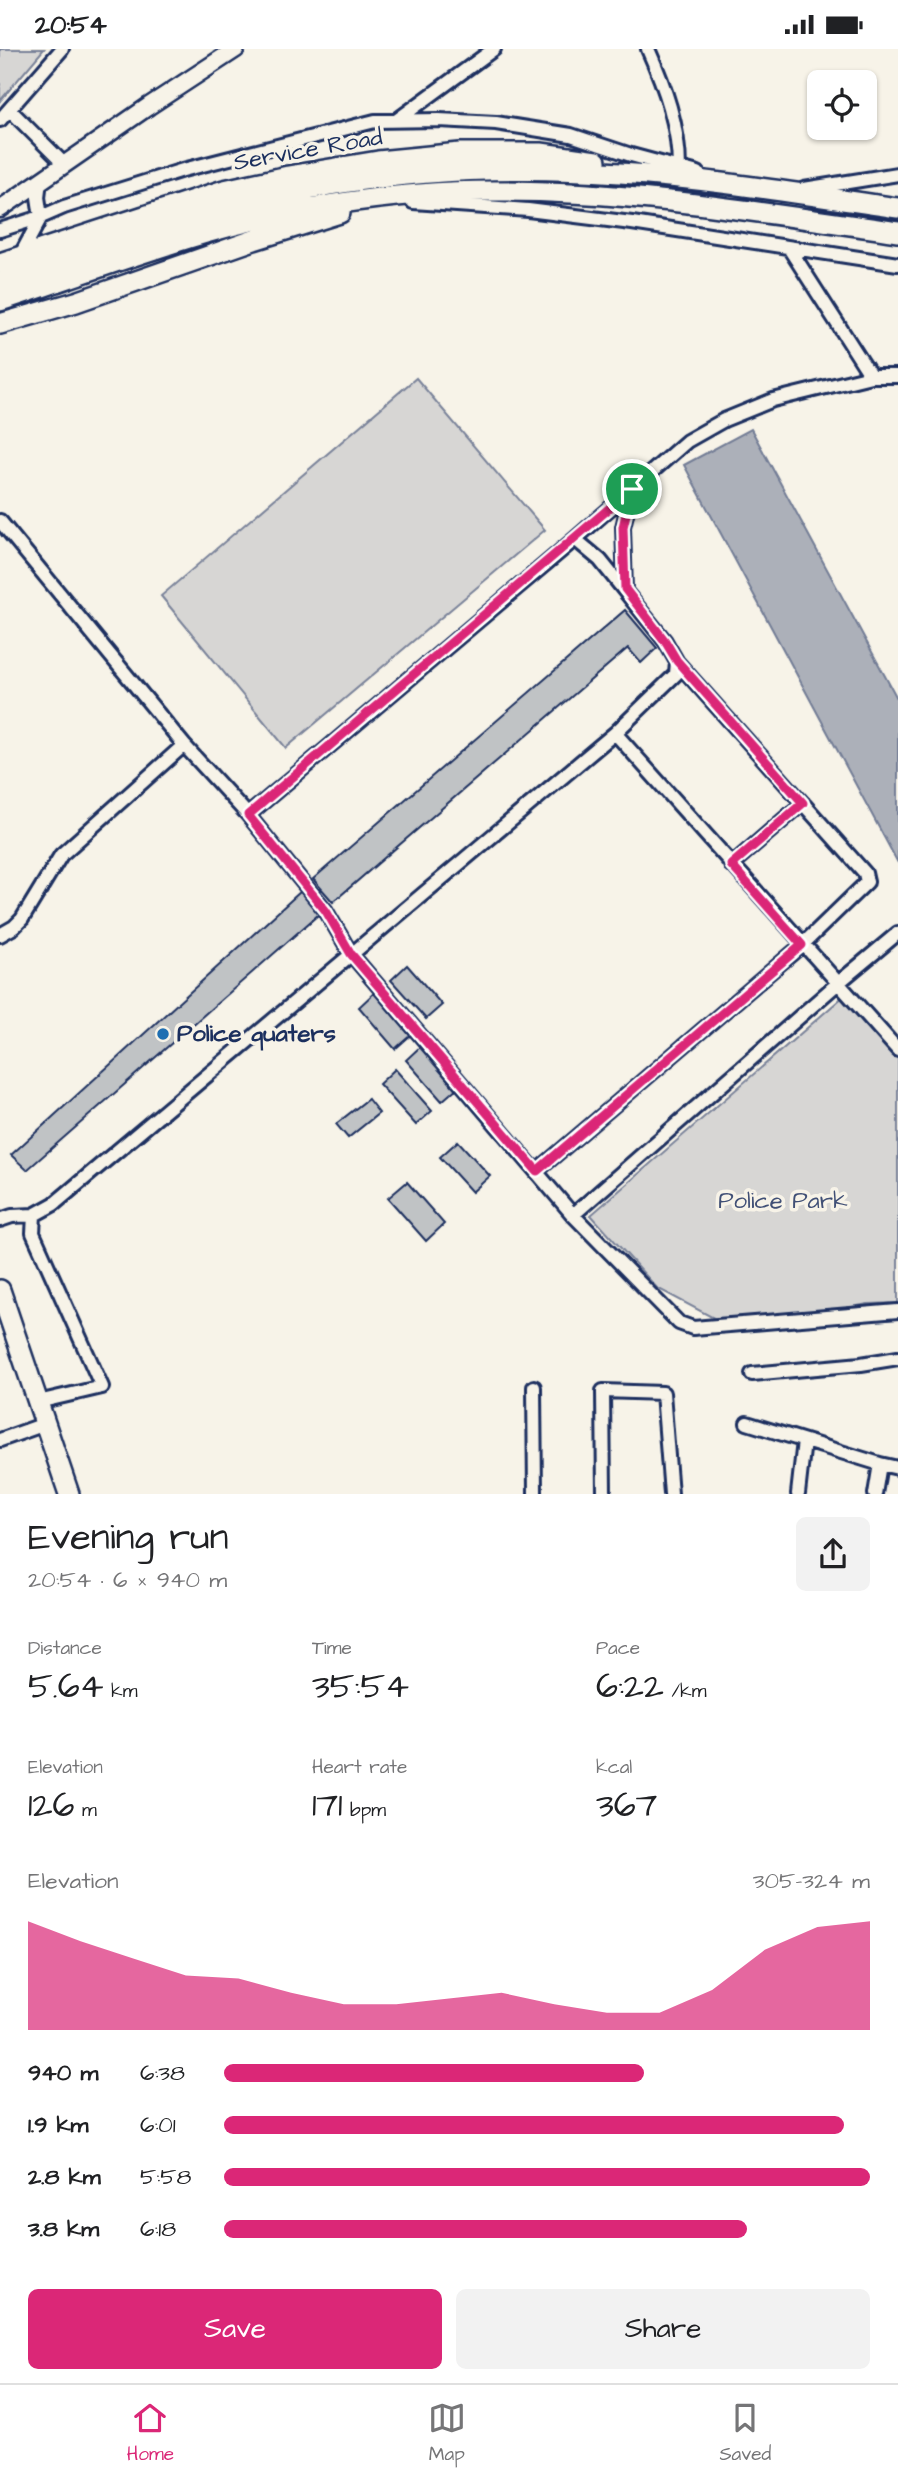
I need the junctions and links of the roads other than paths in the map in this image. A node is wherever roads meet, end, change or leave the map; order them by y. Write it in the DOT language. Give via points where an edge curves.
graph roads {
  1 [pos="62,49"];
  2 [pos="236,49"];
  3 [pos="494,49"];
  4 [pos="648,49"];
  5 [pos="10,110"];
  6 [pos="0,120"];
  7 [pos="397,120"];
  8 [pos="65,165"];
  9 [pos="679,168"];
  10 [pos="628,173"];
  11 [pos="898,174"];
  12 [pos="40,181"];
  13 [pos="761,189"];
  14 [pos="782,192"];
  15 [pos="377,199"];
  16 [pos="898,208"];
  17 [pos="0,209"];
  18 [pos="41,217"];
  19 [pos="0,230"];
  20 [pos="898,232"];
  21 [pos="789,248"];
  22 [pos="9,261"];
  23 [pos="898,264"];
  24 [pos="0,281"];
  25 [pos="0,301"];
  26 [pos="0,324"];
  27 [pos="871,376"];
  28 [pos="898,376"];
  29 [pos="632,489"];
  30 [pos="0,521"];
  31 [pos="575,539"];
  32 [pos="625,589"];
  33 [pos="677,661"];
  34 [pos="614,733"];
  35 [pos="184,745"];
  36 [pos="803,803"];
  37 [pos="248,815"];
  38 [pos="731,865"];
  39 [pos="898,933"];
  40 [pos="0,935"];
  41 [pos="802,945"];
  42 [pos="351,954"];
  43 [pos="836,983"];
  44 [pos="898,1050"];
  45 [pos="537,1171"];
  46 [pos="34,1215"];
  47 [pos="573,1215"];
  48 [pos="0,1220"];
  49 [pos="0,1290"];
  50 [pos="898,1311"];
  51 [pos="898,1358"];
  52 [pos="752,1374"];
  53 [pos="534,1387"];
  54 [pos="38,1402"];
  55 [pos="747,1423"];
  56 [pos="45,1424"];
  57 [pos="0,1440"];
  58 [pos="804,1441"];
  59 [pos="880,1464"];
  60 [pos="898,1468"];
  61 [pos="69,1494"];
  62 [pos="535,1494"];
  63 [pos="604,1494"];
  64 [pos="671,1494"];
  65 [pos="797,1494"];
  66 [pos="875,1494"];
  1 -- 5 [label="street"];
  2 -- 8 [label="main road"];
  3 -- 7 [label="street"];
  4 -- 9 [label="street" via="676,124"];
  5 -- 6 [label="street"];
  5 -- 8 [label="street"];
  7 -- 9 [label="street" via="496,123 558,133"];
  7 -- 18 [label="street" via="375,121 248,152"];
  8 -- 12 [label="main road"];
  9 -- 13 [label="street"];
  10 -- 13 [label="highway"];
  10 -- 22 [label="highway, Service Road" via="590,159 541,153 460,153 378,161 224,190"];
  10 -- 24 [label="highway" via="495,169 330,185 141,233"];
  11 -- 14 [label="street"];
  12 -- 17 [label="main road"];
  12 -- 18 [label="street"];
  13 -- 14 [label="highway"];
  14 -- 16 [label="highway"];
  15 -- 20 [label="highway" via="495,191 623,197"];
  15 -- 21 [label="street" via="528,210"];
  15 -- 25 [label="highway" via="261,218 148,250"];
  15 -- 26 [label="highway"];
  18 -- 19 [label="street"];
  18 -- 22 [label="street"];
  21 -- 23 [label="street"];
  21 -- 27 [label="street"];
  22 -- 24 [label="street"];
  27 -- 28 [label="street"];
  27 -- 29 [label="street" via="773,400 724,420 687,441"];
  29 -- 31 [label="street"];
  29 -- 32 [label="street" via="623,527"];
  30 -- 35 [label="street"];
  31 -- 32 [label="street" via="600,559"];
  31 -- 37 [label="street"];
  32 -- 33 [label="street"];
  33 -- 34 [label="street" via="676,674"];
  33 -- 36 [label="street"];
  34 -- 38 [label="street"];
  34 -- 42 [label="street"];
  35 -- 37 [label="street"];
  35 -- 40 [label="street" via="61,855 22,919"];
  36 -- 38 [label="street"];
  36 -- 41 [label="street" via="865,873 867,882"];
  37 -- 42 [label="street" via="326,911"];
  38 -- 41 [label="street"];
  39 -- 43 [label="street"];
  41 -- 43 [label="street"];
  41 -- 45 [label="street"];
  42 -- 45 [label="street"];
  42 -- 46 [label="street"];
  43 -- 44 [label="street"];
  43 -- 47 [label="street"];
  45 -- 47 [label="street"];
  46 -- 48 [label="street"];
  46 -- 54 [label="street" via="33,1233 102,1387"];
  47 -- 50 [label="street" via="679,1324 694,1328"];
  49 -- 54 [label="highway"];
  51 -- 52 [label="street"];
  53 -- 62 [label="street"];
  54 -- 56 [label="highway"];
  55 -- 58 [label="street"];
  56 -- 57 [label="street"];
  56 -- 61 [label="highway"];
  58 -- 59 [label="street"];
  58 -- 65 [label="street"];
  59 -- 60 [label="street"];
  59 -- 66 [label="street"];
  63 -- 64 [label="street" via="603,1391 663,1393"];
}
